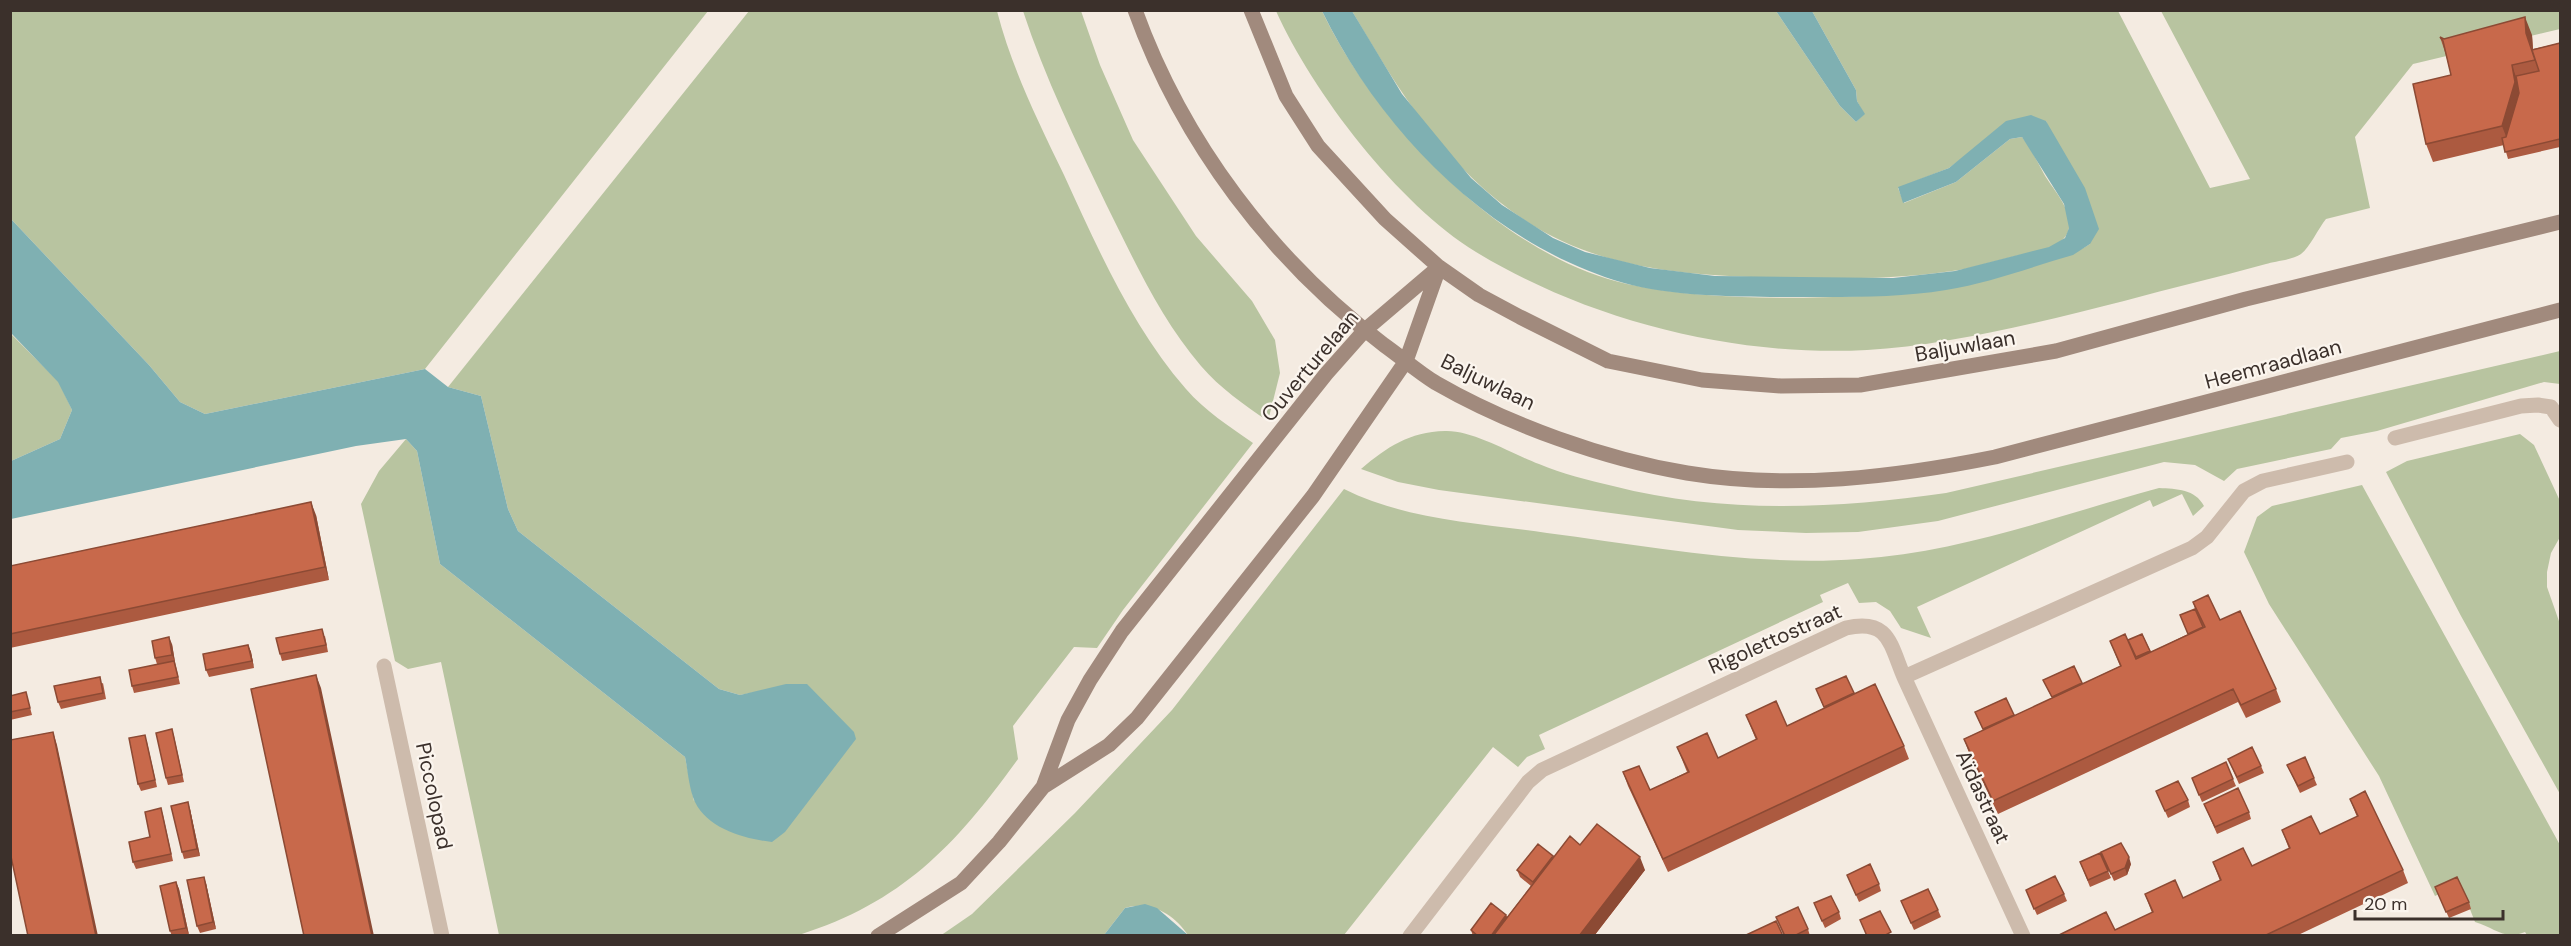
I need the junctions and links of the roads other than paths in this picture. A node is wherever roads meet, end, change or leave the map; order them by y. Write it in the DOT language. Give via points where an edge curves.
graph roads {
  1 [pos="1135,10"];
  2 [pos="1251,10"];
  3 [pos="2560,222"];
  4 [pos="1439,267"];
  5 [pos="2560,310"];
  6 [pos="1365,330"];
  7 [pos="1406,361"];
  8 [pos="2560,420"];
  9 [pos="2396,438"];
  10 [pos="1995,457"];
  11 [pos="2347,462"];
  12 [pos="384,666"];
  13 [pos="1905,677"];
  14 [pos="1043,787"];
  15 [pos="442,936"];
  16 [pos="878,936"];
  17 [pos="1410,936"];
  18 [pos="2023,936"];
  1 -- 6 [label="main road, Baljuwlaan" via="1152,57 1188,124 1237,197 1285,258"];
  2 -- 4 [label="main road, Baljuwlaan" via="1286,96 1318,146 1385,219"];
  3 -- 4 [label="main road, Baljuwlaan" via="2358,270 2056,351 1860,385 1781,386 1702,380 1608,361 1500,306"];
  4 -- 6 [label="main road, Ouverturelaan"];
  4 -- 7 [label="main road, Ouverturelaan"];
  5 -- 10 [label="main road, Heemraadlaan"];
  6 -- 7 [label="main road, Baljuwlaan"];
  6 -- 14 [label="main road, Ouverturelaan" via="1122,631 1068,720"];
  7 -- 10 [label="main road, Baljuwlaan" via="1471,401 1564,441 1631,462 1689,473 1756,480 1824,480 1918,473"];
  7 -- 14 [label="main road, Ouverturelaan" via="1313,496 1137,718 1109,745"];
  8 -- 9 [label="street" via="2551,407 2521,406"];
  11 -- 13 [label="street" via="2263,481 2244,490 2206,537 2192,548"];
  12 -- 15 [label="street, Piccolopad"];
  13 -- 17 [label="street, Rigolettostraat" via="1886,634 1864,623 1542,770 1528,782"];
  13 -- 18 [label="street, Aïdastraat"];
  14 -- 16 [label="main road, Ouverturelaan" via="961,882"];
}
